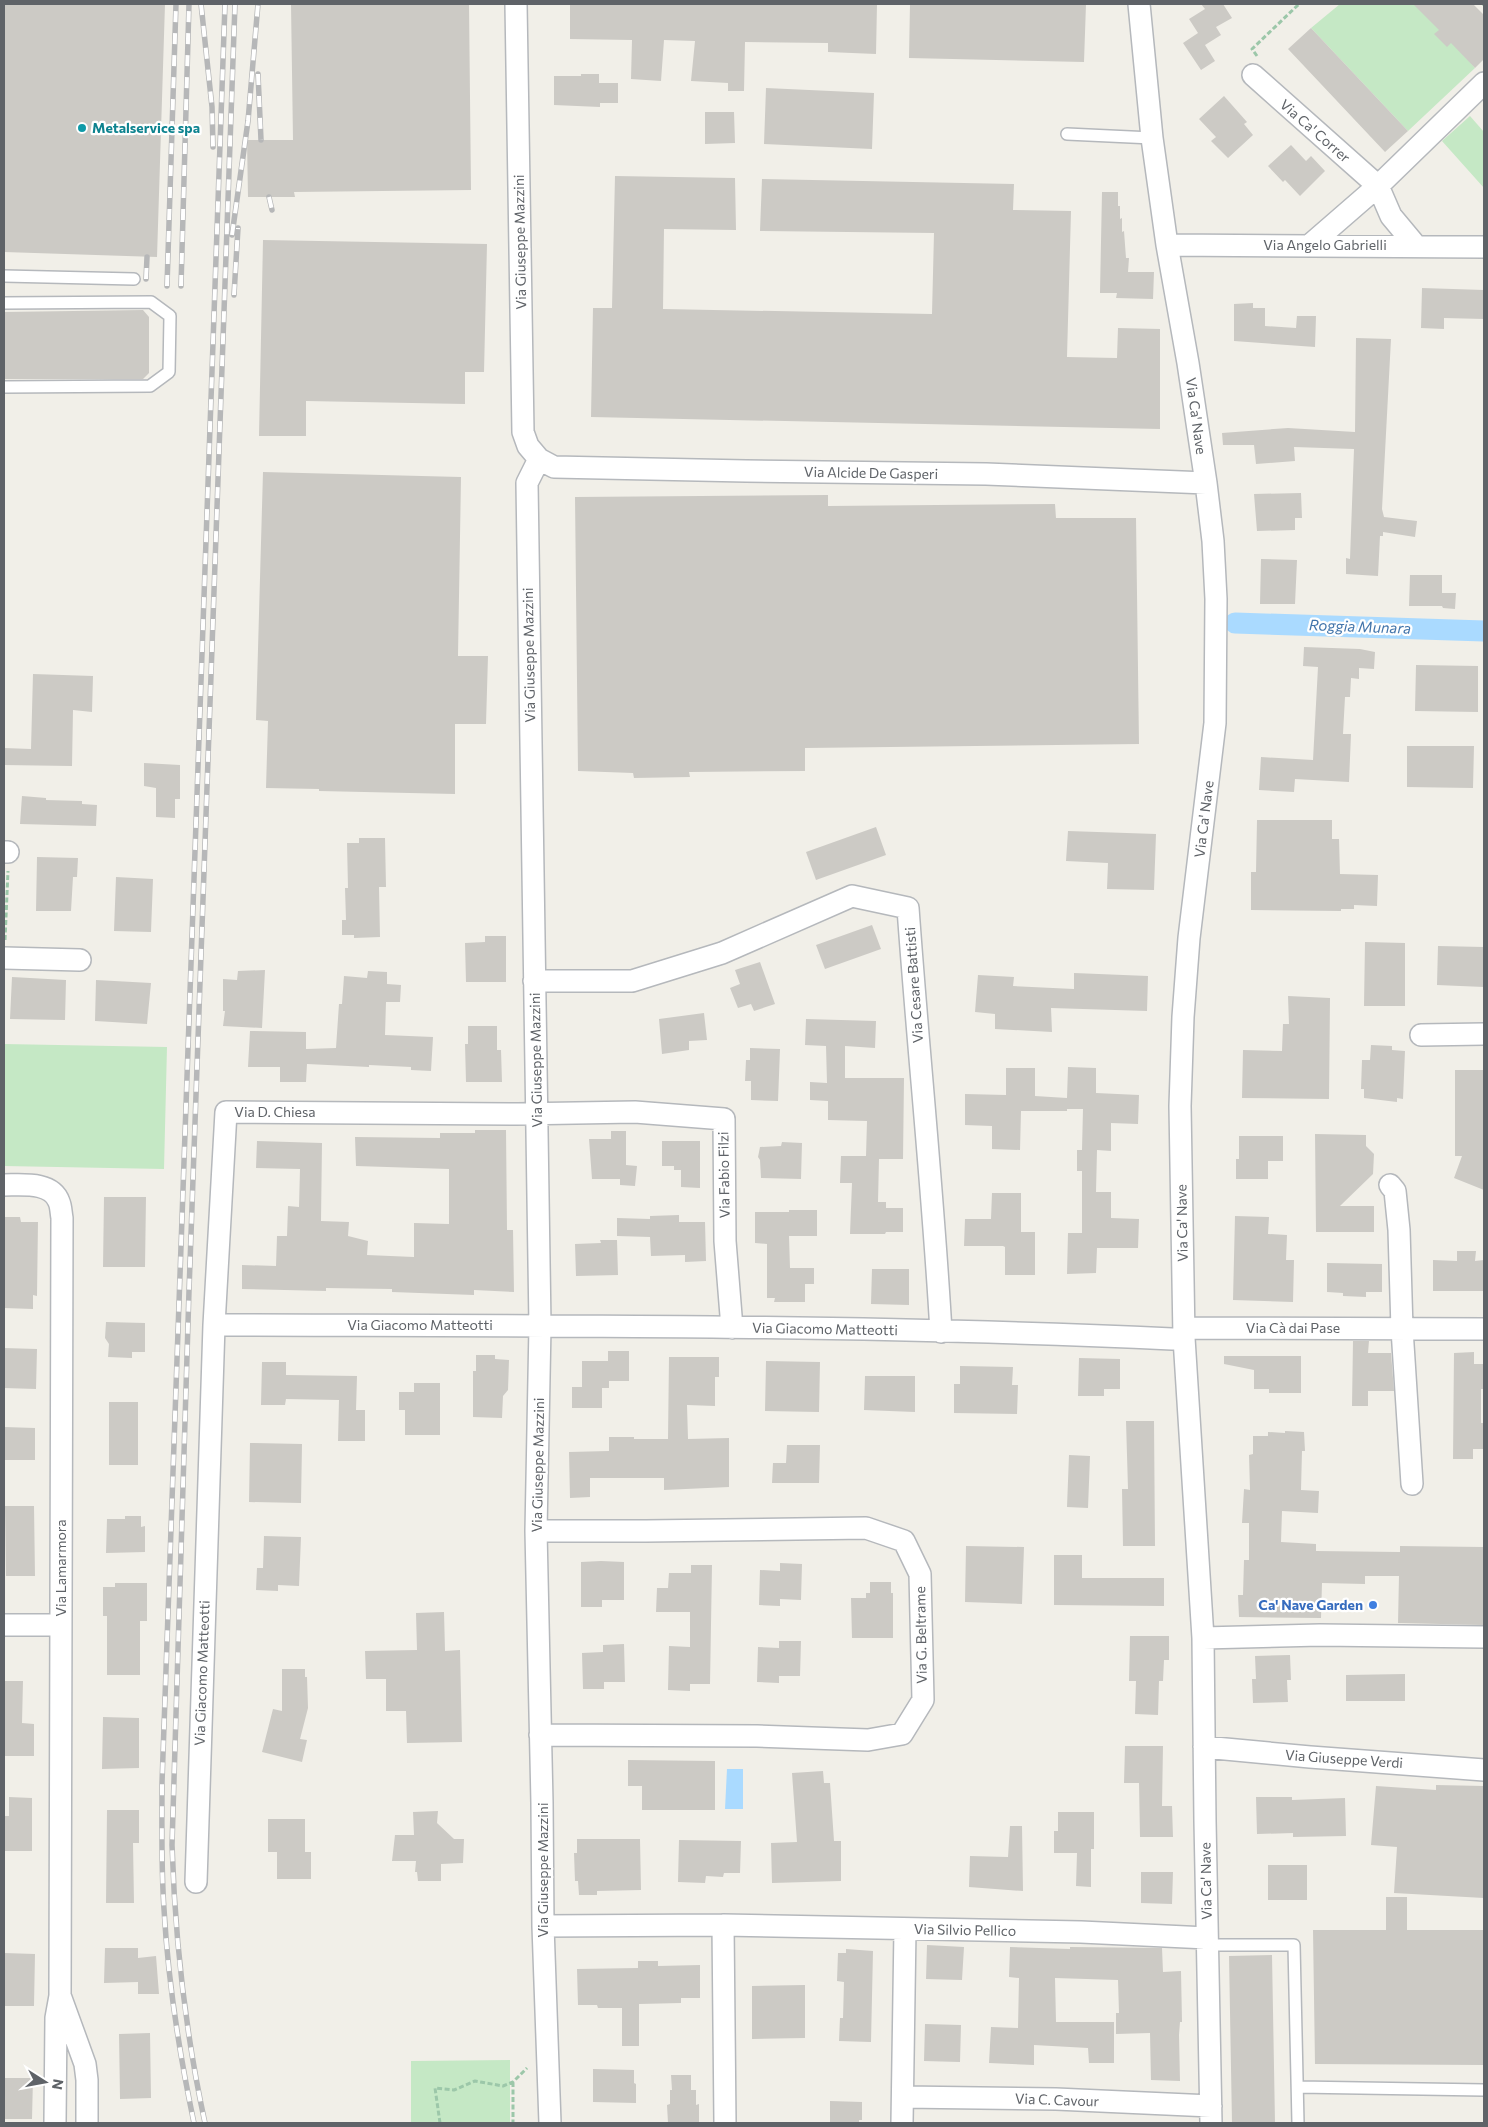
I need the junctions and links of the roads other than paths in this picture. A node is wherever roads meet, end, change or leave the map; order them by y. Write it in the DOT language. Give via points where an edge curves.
graph roads {
  1 [pos="516,4"];
  2 [pos="1139,4"];
  3 [pos="1255,77"];
  4 [pos="1484,83"];
  5 [pos="1067,134"];
  6 [pos="1152,138"];
  7 [pos="1378,186"];
  8 [pos="1167,245"];
  9 [pos="1310,246"];
  10 [pos="1416,246"];
  11 [pos="1484,247"];
  12 [pos="4,276"];
  13 [pos="134,279"];
  14 [pos="4,303"];
  15 [pos="4,387"];
  16 [pos="539,459"];
  17 [pos="1206,482"];
  18 [pos="4,958"];
  19 [pos="80,960"];
  20 [pos="534,980"];
  21 [pos="1484,1034"];
  22 [pos="1421,1035"];
  23 [pos="538,1114"];
  24 [pos="1390,1185"];
  25 [pos="4,1186"];
  26 [pos="214,1325"];
  27 [pos="540,1326"];
  28 [pos="732,1328"];
  29 [pos="1402,1329"];
  30 [pos="1484,1329"];
  31 [pos="941,1332"];
  32 [pos="1184,1333"];
  33 [pos="1412,1484"];
  34 [pos="536,1531"];
  35 [pos="4,1625"];
  36 [pos="60,1625"];
  37 [pos="1484,1637"];
  38 [pos="1203,1638"];
  39 [pos="540,1735"];
  40 [pos="1204,1747"];
  41 [pos="1484,1770"];
  42 [pos="196,1882"];
  43 [pos="723,1924"];
  44 [pos="543,1926"];
  45 [pos="905,1929"];
  46 [pos="1207,1941"];
  47 [pos="60,1996"];
  48 [pos="1298,2087"];
  49 [pos="1484,2090"];
  50 [pos="903,2098"];
  51 [pos="1211,2115"];
  52 [pos="56,2123"];
  53 [pos="87,2123"];
  54 [pos="550,2123"];
  55 [pos="725,2123"];
  56 [pos="902,2123"];
  57 [pos="1298,2123"];
  1 -- 16 [label="street, Via Giuseppe Mazzini" via="524,432 528,446"];
  2 -- 6 [label="street, Via Ca' Nave"];
  3 -- 7 [label="street, Via Ca' Correr"];
  4 -- 7 [label="street"];
  5 -- 6 [label="lane"];
  6 -- 8 [label="street, Via Ca' Nave"];
  7 -- 9 [label="street"];
  7 -- 10 [label="street, Via Ca' Correr" via="1391,216"];
  8 -- 9 [label="street, Via Angelo Gabrielli"];
  8 -- 17 [label="street, Via Ca' Nave"];
  9 -- 10 [label="street, Via Angelo Gabrielli"];
  10 -- 11 [label="street, Via Angelo Gabrielli"];
  12 -- 13 [label="lane"];
  14 -- 15 [label="lane" via="150,302 170,316 170,372 150,386"];
  16 -- 17 [label="street, Via Alcide De Gasperi" via="554,466 986,474"];
  16 -- 20 [label="street, Via Giuseppe Mazzini" via="527,482"];
  17 -- 32 [label="street, Via Ca' Nave" via="1216,599 1215,723 1189,938 1183,1017 1180,1106"];
  18 -- 19 [label="street"];
  20 -- 23 [label="street, Via Giuseppe Mazzini"];
  20 -- 31 [label="street, Via Cesare Battisti" via="632,981 722,953 852,896 908,908"];
  21 -- 22 [label="street"];
  23 -- 26 [label="street, Via D. Chiesa" via="226,1112"];
  23 -- 27 [label="street, Via Giuseppe Mazzini"];
  23 -- 28 [label="street, Via Fabio Filzi" via="635,1112 724,1119 725,1241"];
  24 -- 29 [label="street" via="1395,1191 1399,1230"];
  25 -- 36 [label="street, Via Lamarmora" via="42,1187 53,1192 59,1200 62,1218"];
  26 -- 27 [label="street, Via Giacomo Matteotti"];
  26 -- 42 [label="street, Via Giacomo Matteotti"];
  27 -- 28 [label="street, Via Giacomo Matteotti"];
  27 -- 34 [label="street, Via Giuseppe Mazzini"];
  28 -- 31 [label="street, Via Giacomo Matteotti"];
  29 -- 30 [label="street, Via Cà dai Pase"];
  29 -- 32 [label="street, Via Cà dai Pase"];
  29 -- 33 [label="street"];
  31 -- 32 [label="street, Via Giacomo Matteotti" via="1172,1339"];
  32 -- 38 [label="street, Via Ca' Nave"];
  34 -- 39 [label="street, Via Giuseppe Mazzini"];
  34 -- 39 [label="street, Via G. Beltrame" via="866,1528 904,1542 920,1574 923,1700 902,1734 868,1740"];
  35 -- 36 [label="street"];
  36 -- 47 [label="street, Via Lamarmora"];
  37 -- 38 [label="street" via="1320,1635"];
  38 -- 40 [label="street, Via Ca' Nave"];
  39 -- 44 [label="street, Via Giuseppe Mazzini"];
  40 -- 41 [label="street, Via Giuseppe Verdi"];
  40 -- 46 [label="street, Via Ca' Nave"];
  43 -- 44 [label="street, Via Silvio Pellico"];
  43 -- 45 [label="street, Via Silvio Pellico"];
  43 -- 55 [label="street"];
  44 -- 54 [label="street, Via Giuseppe Mazzini"];
  45 -- 46 [label="street, Via Silvio Pellico" via="1081,1932"];
  45 -- 50 [label="street"];
  46 -- 48 [label="lane" via="1294,1945"];
  46 -- 51 [label="street, Via Ca' Nave"];
  47 -- 52 [label="street, Via Lamarmora" via="56,2018"];
  47 -- 53 [label="street, Via Lamarmora" via="85,2064"];
  48 -- 49 [label="lane"];
  48 -- 57 [label="lane"];
  50 -- 51 [label="street, Via C. Cavour" via="1056,2098"];
  50 -- 56 [label="street"];
}
